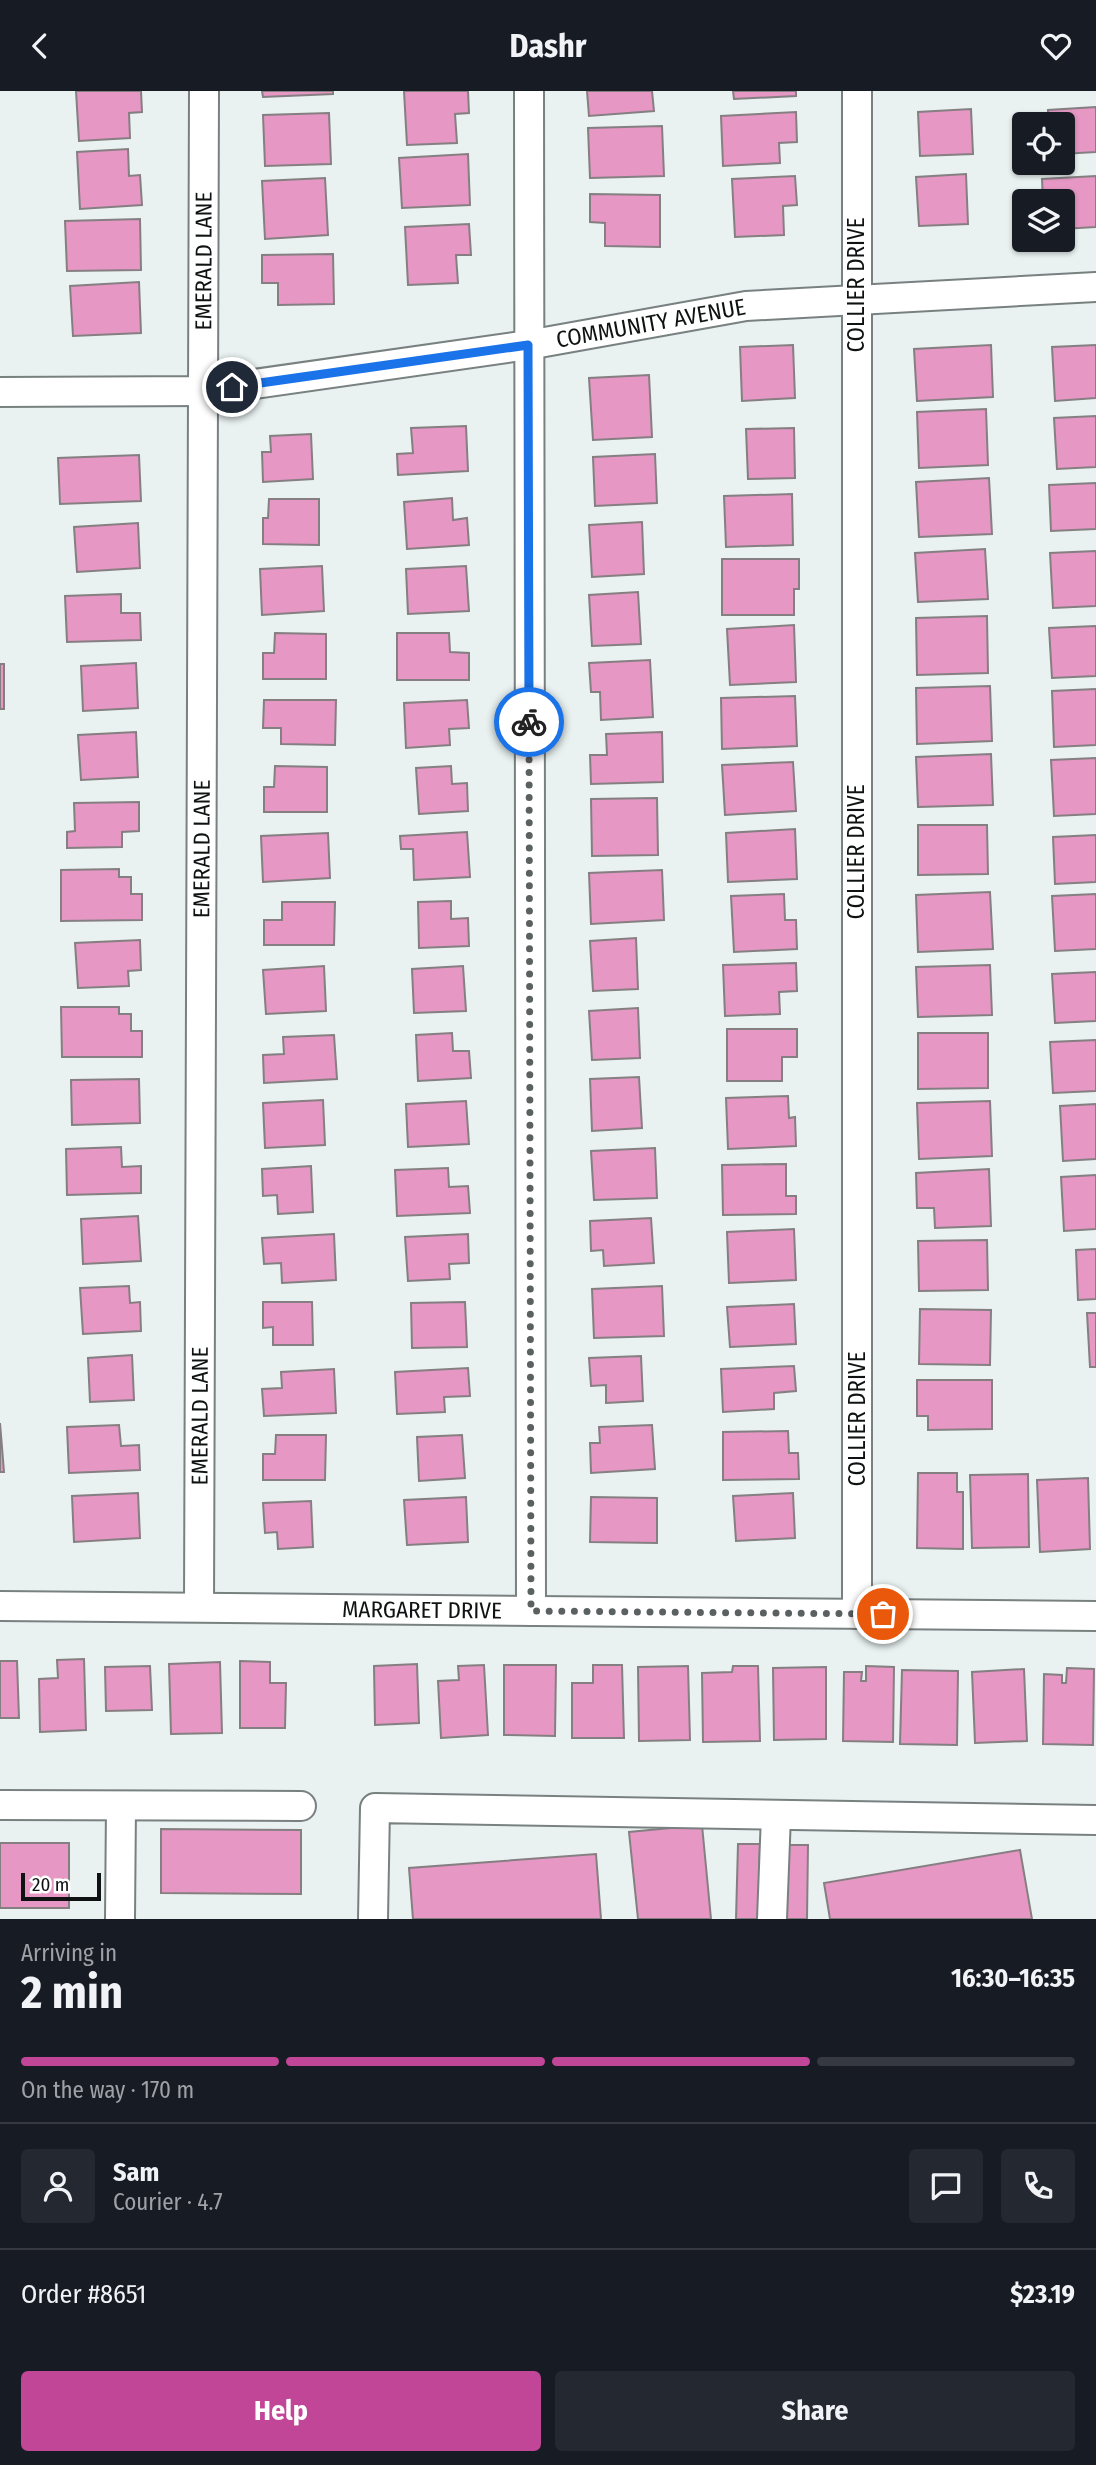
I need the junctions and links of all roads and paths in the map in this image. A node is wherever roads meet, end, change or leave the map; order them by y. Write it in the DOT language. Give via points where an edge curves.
graph roads {
  1 [pos="204,91"];
  2 [pos="529,91"];
  3 [pos="857,91"];
  4 [pos="1096,286"];
  5 [pos="855,300"];
  6 [pos="528,345"];
  7 [pos="205,391"];
  8 [pos="0,392"];
  9 [pos="0,1606"];
  10 [pos="199,1607"];
  11 [pos="531,1611"];
  12 [pos="857,1614"];
  13 [pos="1096,1616"];
  14 [pos="0,1805"];
  15 [pos="121,1806"];
  16 [pos="301,1806"];
  17 [pos="776,1815"];
  18 [pos="1096,1820"];
  19 [pos="120,1919"];
  20 [pos="373,1919"];
  21 [pos="772,1919"];
  1 -- 7 [label="street, EMERALD LANE"];
  2 -- 6 [label="street"];
  3 -- 5 [label="street, COLLIER DRIVE"];
  4 -- 5 [label="street, COMMUNITY AVENUE"];
  5 -- 6 [label="street, COMMUNITY AVENUE" via="746,306"];
  5 -- 12 [label="street, COLLIER DRIVE"];
  6 -- 7 [label="street, COMMUNITY AVENUE"];
  6 -- 11 [label="street"];
  7 -- 8 [label="street, COMMUNITY AVENUE"];
  7 -- 10 [label="street, EMERALD LANE"];
  9 -- 10 [label="street, MARGARET DRIVE"];
  10 -- 11 [label="street, MARGARET DRIVE"];
  11 -- 12 [label="street, MARGARET DRIVE"];
  12 -- 13 [label="street, MARGARET DRIVE"];
  14 -- 15 [label="street"];
  15 -- 16 [label="street"];
  15 -- 19 [label="street"];
  17 -- 18 [label="street"];
  17 -- 20 [label="street" via="375,1808"];
  17 -- 21 [label="street"];
}
